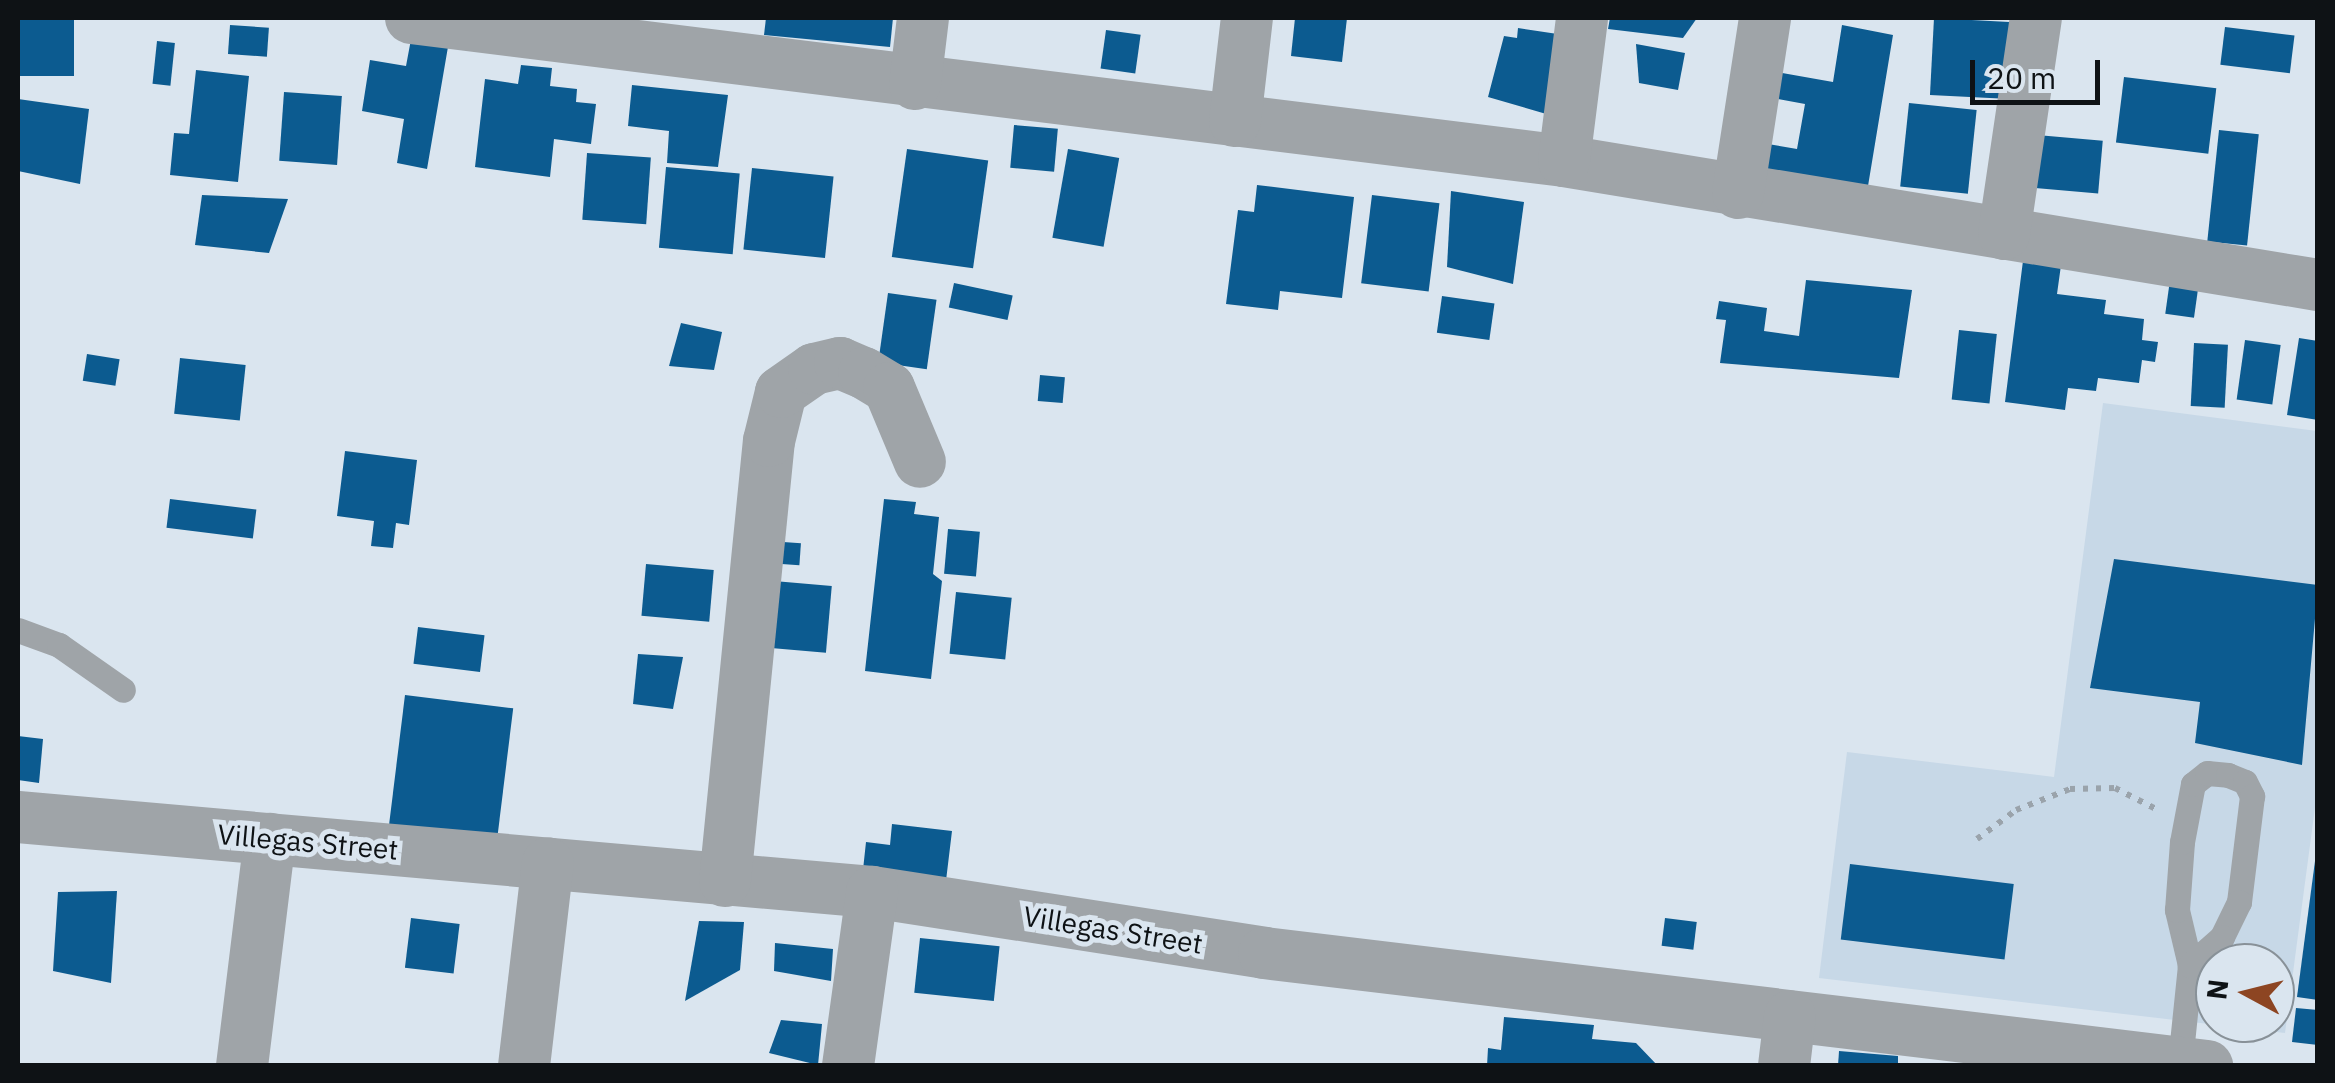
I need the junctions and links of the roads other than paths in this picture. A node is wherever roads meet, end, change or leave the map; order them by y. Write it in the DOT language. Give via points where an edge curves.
graph roads {
  1 [pos="411,18"];
  2 [pos="922,18"];
  3 [pos="1247,18"];
  4 [pos="1582,18"];
  5 [pos="1765,18"];
  6 [pos="2036,18"];
  7 [pos="604,28"];
  8 [pos="915,84"];
  9 [pos="1235,121"];
  10 [pos="1564,162"];
  11 [pos="1738,193"];
  12 [pos="2004,234"];
  13 [pos="2318,285"];
  14 [pos="920,462"];
  15 [pos="18,630"];
  16 [pos="123,690"];
  17 [pos="18,817"];
  18 [pos="270,839"];
  19 [pos="548,863"];
  20 [pos="726,881"];
  21 [pos="872,892"];
  22 [pos="2190,965"];
  23 [pos="1787,1041"];
  24 [pos="2193,1064"];
  25 [pos="242,1066"];
  26 [pos="524,1066"];
  27 [pos="848,1066"];
  1 -- 7 [label="street"];
  2 -- 8 [label="street"];
  3 -- 9 [label="street"];
  4 -- 10 [label="street"];
  5 -- 11 [label="street"];
  6 -- 12 [label="street"];
  7 -- 8 [label="street"];
  8 -- 9 [label="street"];
  9 -- 10 [label="street"];
  10 -- 11 [label="street"];
  11 -- 12 [label="street"];
  12 -- 13 [label="street"];
  14 -- 20 [label="street" via="889,388 864,373 840,363 814,369 781,392 768,441"];
  15 -- 16 [label="lane" via="59,645"];
  17 -- 18 [label="street, Villegas Street"];
  18 -- 19 [label="street, Villegas Street"];
  18 -- 25 [label="street"];
  19 -- 20 [label="street, Villegas Street"];
  19 -- 26 [label="street"];
  20 -- 21 [label="street, Villegas Street"];
  21 -- 23 [label="street, Villegas Street"];
  21 -- 27 [label="street"];
  22 -- 22 [label="lane" via="2222,936 2238,902 2250,788 2228,775 2198,778 2182,842 2177,910"];
  22 -- 24 [label="lane"];
  23 -- 24 [label="street, Villegas Street"];
}
